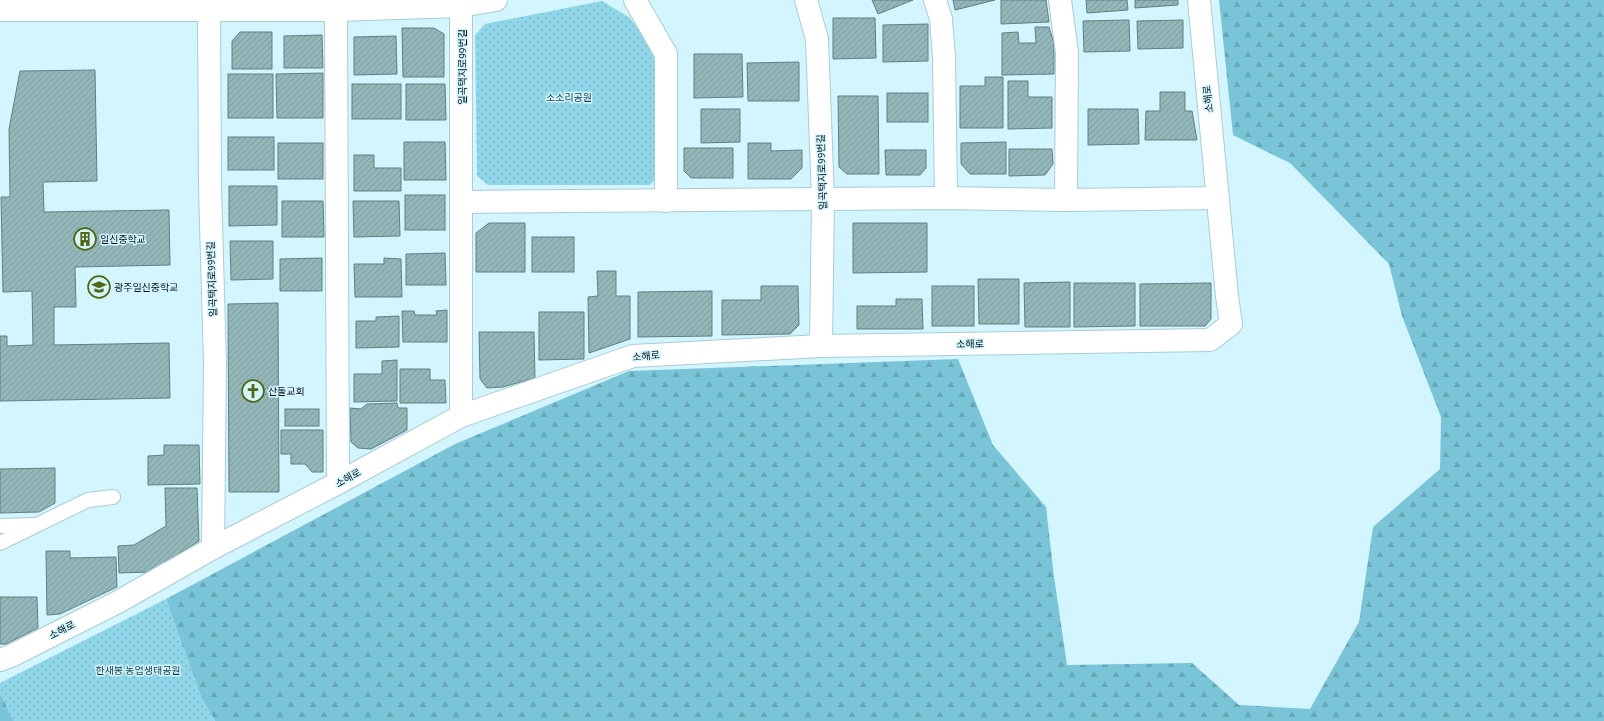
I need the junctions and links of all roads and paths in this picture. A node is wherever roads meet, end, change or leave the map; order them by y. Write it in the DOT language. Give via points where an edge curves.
graph roads {
  1 [pos="496,0"];
  2 [pos="635,0"];
  3 [pos="806,0"];
  4 [pos="935,0"];
  5 [pos="1060,0"];
  6 [pos="1199,0"];
  7 [pos="461,3"];
  8 [pos="92,4"];
  9 [pos="0,10"];
  10 [pos="209,10"];
  11 [pos="336,10"];
  12 [pos="946,198"];
  13 [pos="1218,198"];
  14 [pos="823,199"];
  15 [pos="1066,200"];
  16 [pos="666,201"];
  17 [pos="462,202"];
  18 [pos="821,346"];
  19 [pos="461,416"];
  20 [pos="338,483"];
  21 [pos="113,497"];
  22 [pos="39,525"];
  23 [pos="0,526"];
  24 [pos="0,543"];
  25 [pos="214,548"];
  26 [pos="0,660"];
  1 -- 7 [label="street"];
  2 -- 16 [label="street" via="666,54"];
  3 -- 14 [label="street, 일곡택지로99번길" via="817,39"];
  4 -- 12 [label="street" via="941,19 944,57"];
  5 -- 15 [label="street" via="1067,53"];
  6 -- 13 [label="street, 소해로"];
  7 -- 11 [label="street"];
  7 -- 17 [label="street, 일곡택지로99번길"];
  8 -- 9 [label="street"];
  8 -- 10 [label="street"];
  10 -- 11 [label="street"];
  10 -- 25 [label="street, 일곡택지로99번길" via="210,188 215,363"];
  11 -- 20 [label="street"];
  12 -- 14 [label="street"];
  12 -- 15 [label="street"];
  13 -- 15 [label="street"];
  13 -- 18 [label="street, 소해로" via="1231,324 1210,340"];
  14 -- 16 [label="street"];
  14 -- 18 [label="street, 일곡택지로99번길"];
  16 -- 17 [label="street"];
  17 -- 19 [label="street, 일곡택지로99번길"];
  18 -- 19 [label="street, 소해로" via="633,356"];
  19 -- 20 [label="street, 소해로"];
  20 -- 25 [label="street, 소해로"];
  21 -- 22 [label="lane" via="88,500"];
  22 -- 23 [label="lane"];
  22 -- 24 [label="lane"];
  25 -- 26 [label="street, 소해로" via="118,602"];
}
